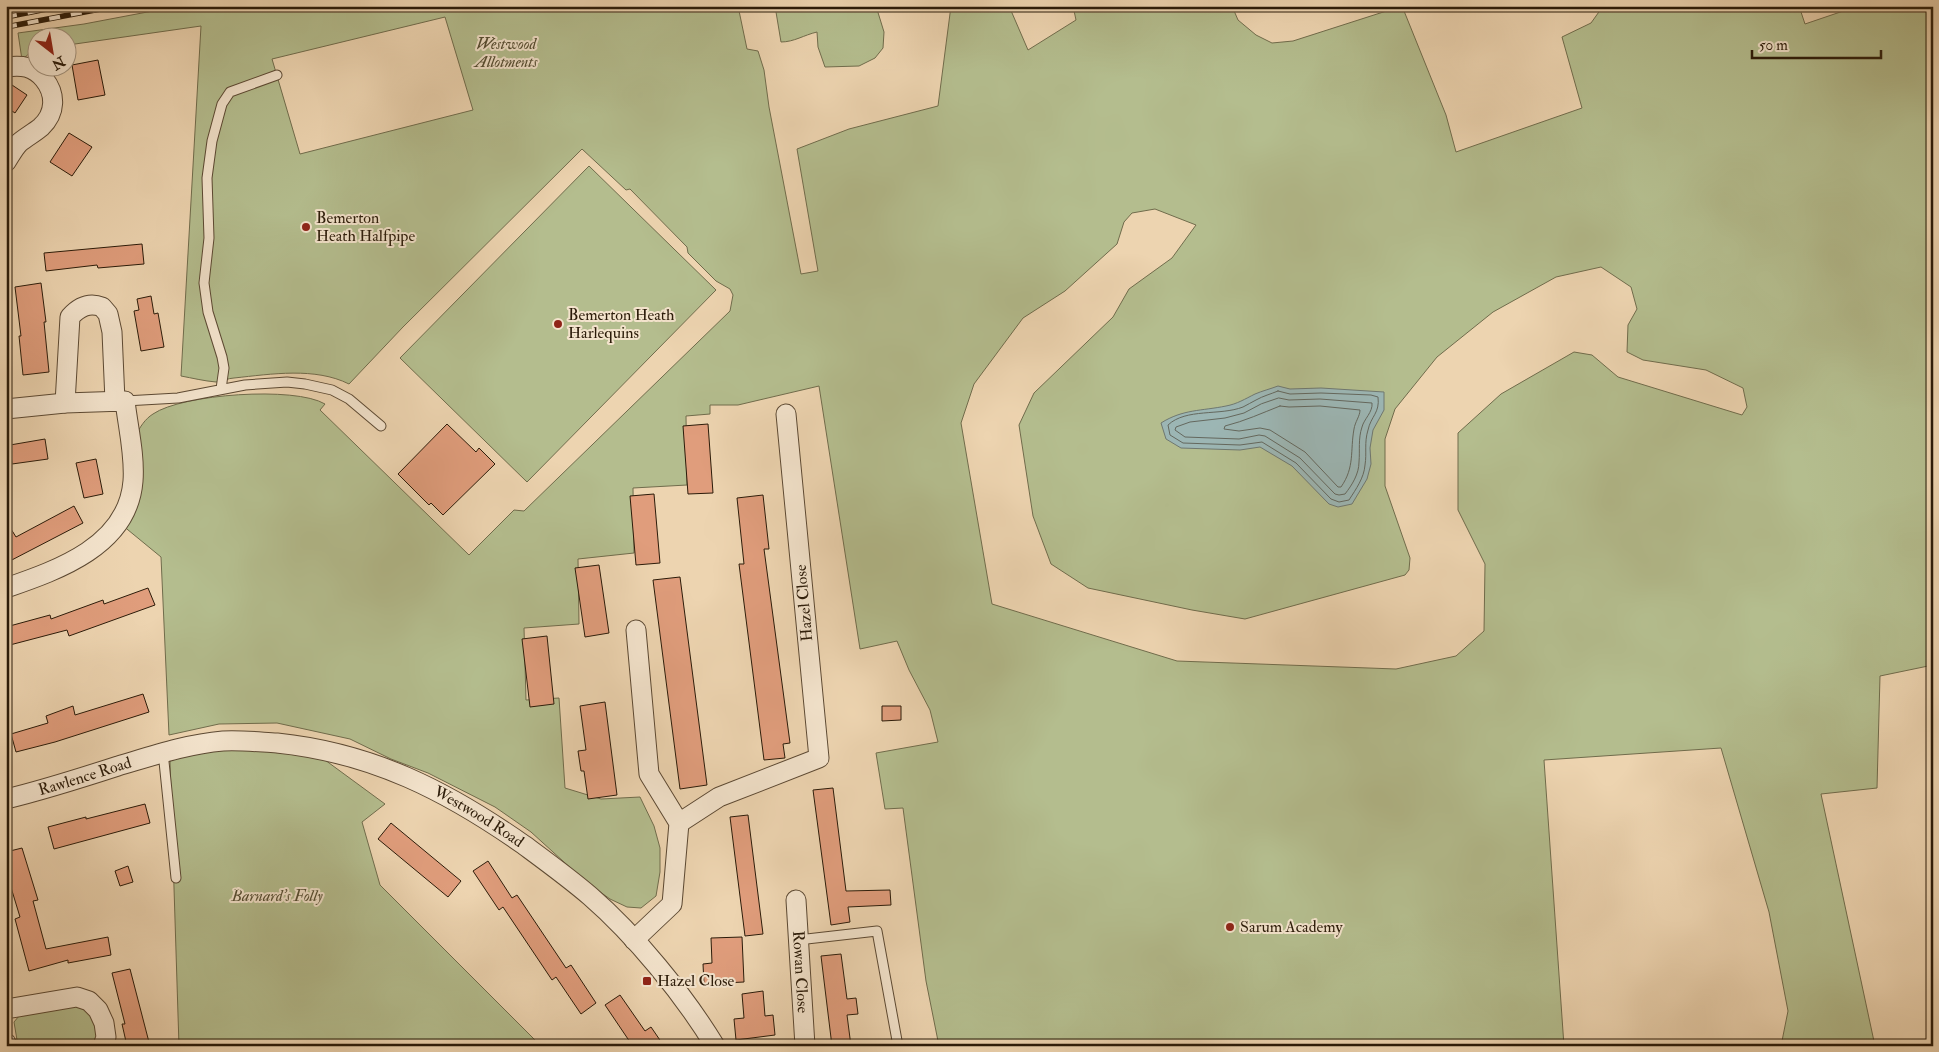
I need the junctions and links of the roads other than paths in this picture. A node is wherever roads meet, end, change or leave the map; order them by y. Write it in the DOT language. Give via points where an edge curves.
graph roads {
  1 [pos="6,67"];
  2 [pos="277,76"];
  3 [pos="6,162"];
  4 [pos="221,389"];
  5 [pos="120,401"];
  6 [pos="65,403"];
  7 [pos="6,409"];
  8 [pos="786,414"];
  9 [pos="381,426"];
  10 [pos="6,588"];
  11 [pos="636,630"];
  12 [pos="163,752"];
  13 [pos="6,799"];
  14 [pos="680,823"];
  15 [pos="176,878"];
  16 [pos="796,900"];
  17 [pos="634,940"];
  18 [pos="798,940"];
  19 [pos="6,1009"];
  20 [pos="103,1046"];
  21 [pos="715,1046"];
  22 [pos="805,1046"];
  23 [pos="898,1046"];
  1 -- 3 [label="street" via="22,65 31,68 47,83 54,101 47,120 18,144"];
  2 -- 4 [label="lane" via="230,92 222,104 212,141 207,178 209,238 204,283 208,312 224,368"];
  4 -- 5 [label="lane" via="178,398"];
  4 -- 9 [label="lane" via="287,382 318,385 348,399"];
  5 -- 6 [label="street"];
  5 -- 6 [label="street" via="111,321 102,307 90,305 82,306 70,317"];
  5 -- 10 [label="street" via="133,482 120,519 99,543 74,561"];
  6 -- 7 [label="street"];
  8 -- 14 [label="street, Hazel Close" via="819,758 719,797"];
  11 -- 14 [label="street" via="649,774"];
  12 -- 13 [label="street, Rawlence Road"];
  12 -- 15 [label="lane"];
  12 -- 17 [label="street, Westwood Road" via="224,741 257,741 328,751 381,766 440,792 500,828 584,891"];
  14 -- 17 [label="street" via="672,904"];
  16 -- 18 [label="street, Rowan Close"];
  17 -- 21 [label="street, Westwood Road"];
  18 -- 22 [label="street, Rowan Close"];
  18 -- 23 [label="lane" via="877,930"];
  19 -- 20 [label="street" via="77,997 88,1001 104,1022 106,1037"];
}
